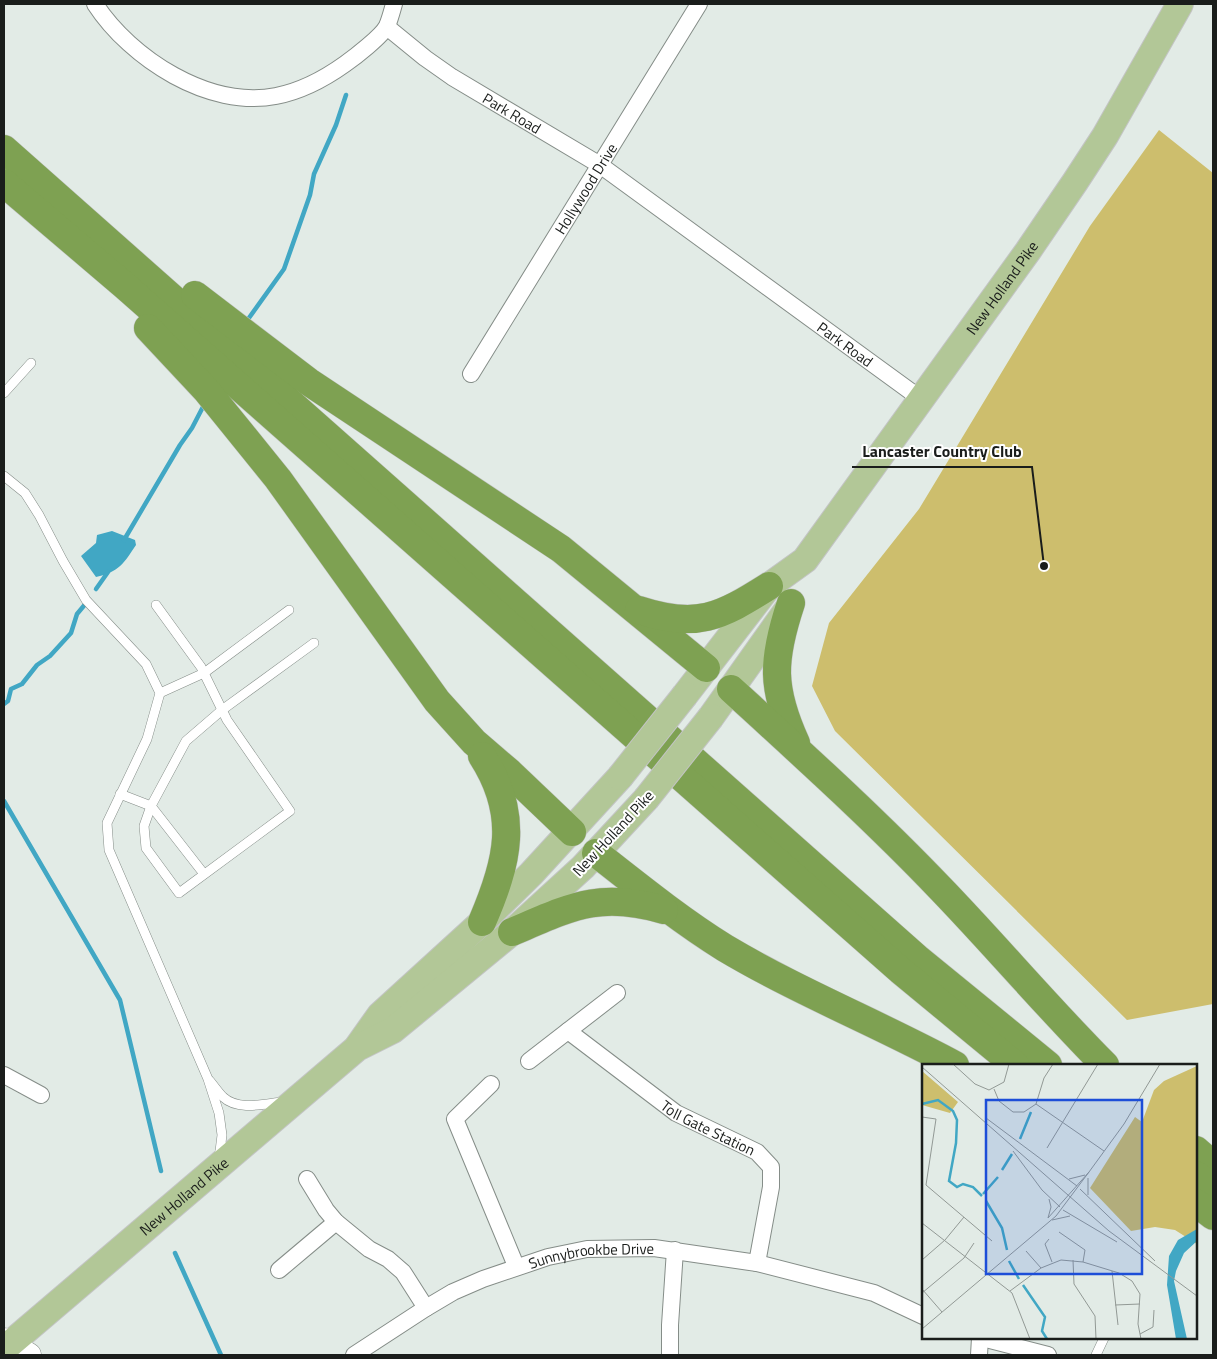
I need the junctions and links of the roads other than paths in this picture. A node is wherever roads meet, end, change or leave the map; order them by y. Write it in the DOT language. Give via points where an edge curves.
graph roads {
  1 [pos="95,4"];
  2 [pos="394,4"];
  3 [pos="699,4"];
  4 [pos="1180,4"];
  5 [pos="387,27"];
  6 [pos="4,140"];
  7 [pos="4,149"];
  8 [pos="600,165"];
  9 [pos="4,183"];
  10 [pos="226,362"];
  11 [pos="31,363"];
  12 [pos="471,374"];
  13 [pos="4,393"];
  14 [pos="921,400"];
  15 [pos="4,476"];
  16 [pos="805,560"];
  17 [pos="769,586"];
  18 [pos="792,603"];
  19 [pos="156,605"];
  20 [pos="633,608"];
  21 [pos="289,610"];
  22 [pos="314,643"];
  23 [pos="706,668"];
  24 [pos="204,673"];
  25 [pos="731,689"];
  26 [pos="160,693"];
  27 [pos="222,710"];
  28 [pos="474,742"];
  29 [pos="800,751"];
  30 [pos="120,794"];
  31 [pos="151,806"];
  32 [pos="572,832"];
  33 [pos="596,853"];
  34 [pos="204,874"];
  35 [pos="674,913"];
  36 [pos="482,922"];
  37 [pos="512,932"];
  38 [pos="617,993"];
  39 [pos="568,1030"];
  40 [pos="357,1048"];
  41 [pos="529,1061"];
  42 [pos="953,1064"];
  43 [pos="1014,1064"];
  44 [pos="1047,1064"];
  45 [pos="1104,1064"];
  46 [pos="4,1075"];
  47 [pos="208,1079"];
  48 [pos="491,1084"];
  49 [pos="41,1095"];
  50 [pos="295,1101"];
  51 [pos="1197,1151"];
  52 [pos="1213,1165"];
  53 [pos="218,1167"];
  54 [pos="1197,1176"];
  55 [pos="308,1179"];
  56 [pos="1213,1187"];
  57 [pos="1197,1204"];
  58 [pos="1197,1216"];
  59 [pos="1213,1216"];
  60 [pos="336,1222"];
  61 [pos="1213,1226"];
  62 [pos="675,1250"];
  63 [pos="757,1263"];
  64 [pos="516,1266"];
  65 [pos="278,1270"];
  66 [pos="426,1308"];
  67 [pos="922,1316"];
  68 [pos="981,1339"];
  69 [pos="985,1339"];
  70 [pos="1104,1339"];
  71 [pos="12,1347"];
  72 [pos="354,1355"];
  73 [pos="670,1355"];
  74 [pos="979,1355"];
  75 [pos="1048,1355"];
  76 [pos="1096,1355"];
  1 -- 5 [label="street" via="117,32 154,63 185,81 232,96 275,96 308,87 356,57"];
  2 -- 5 [label="street"];
  3 -- 8 [label="street, Hollywood Drive"];
  4 -- 14 [label="main road, New Holland Pike" via="1075,182"];
  5 -- 8 [label="street, Park Road" via="452,77"];
  6 -- 10 [label="highway"];
  7 -- 10 [label="highway"];
  8 -- 12 [label="street, Hollywood Drive"];
  8 -- 14 [label="street, Park Road"];
  9 -- 10 [label="highway" via="57,230"];
  10 -- 20 [label="highway" via="316,387 561,549"];
  10 -- 28 [label="highway" via="257,452 422,682"];
  10 -- 43 [label="highway" via="901,971"];
  10 -- 44 [label="highway" via="917,958"];
  11 -- 13 [label="lane"];
  14 -- 16 [label="main road, New Holland Pike"];
  15 -- 26 [label="lane" via="25,493 86,600 146,664"];
  16 -- 17 [label="main road, New Holland Pike"];
  16 -- 18 [label="main road, New Holland Pike"];
  17 -- 20 [label="highway" via="730,610 699,618 664,617"];
  17 -- 23 [label="main road, New Holland Pike"];
  18 -- 25 [label="main road, New Holland Pike"];
  18 -- 29 [label="highway" via="780,640 777,680 784,714"];
  19 -- 24 [label="lane"];
  20 -- 23 [label="highway"];
  21 -- 24 [label="lane"];
  22 -- 27 [label="lane"];
  23 -- 25 [label="main road"];
  23 -- 32 [label="main road, New Holland Pike, bridge"];
  24 -- 26 [label="lane"];
  24 -- 27 [label="lane"];
  25 -- 29 [label="highway"];
  25 -- 33 [label="main road, New Holland Pike, bridge" via="646,799"];
  26 -- 30 [label="lane" via="147,740"];
  27 -- 31 [label="lane" via="186,741"];
  27 -- 34 [label="lane" via="290,812"];
  28 -- 32 [label="highway"];
  28 -- 36 [label="highway" via="494,776 506,821 502,869"];
  29 -- 45 [label="highway" via="940,888"];
  30 -- 31 [label="lane"];
  30 -- 47 [label="lane" via="107,823 109,850"];
  31 -- 34 [label="lane"];
  31 -- 34 [label="lane" via="144,826 146,848 179,893"];
  32 -- 33 [label="main road"];
  32 -- 36 [label="main road, New Holland Pike"];
  33 -- 35 [label="highway"];
  33 -- 37 [label="main road, New Holland Pike"];
  35 -- 37 [label="highway" via="622,901 594,902 569,908"];
  35 -- 42 [label="highway" via="758,966"];
  36 -- 40 [label="main road, New Holland Pike" via="380,1015"];
  37 -- 40 [label="main road, New Holland Pike" via="393,1030"];
  38 -- 39 [label="street"];
  39 -- 41 [label="street"];
  39 -- 63 [label="street, Toll Gate Station" via="676,1113 757,1152 771,1167 771,1187"];
  40 -- 50 [label="main road, New Holland Pike"];
  46 -- 49 [label="street"];
  47 -- 50 [label="lane" via="224,1098 236,1104"];
  47 -- 53 [label="lane" via="222,1135"];
  48 -- 64 [label="street" via="455,1118"];
  50 -- 53 [label="main road, New Holland Pike"];
  51 -- 52 [label="highway"];
  53 -- 71 [label="main road, New Holland Pike"];
  54 -- 56 [label="highway"];
  55 -- 60 [label="street"];
  57 -- 59 [label="highway"];
  58 -- 61 [label="highway"];
  60 -- 65 [label="street"];
  60 -- 66 [label="street" via="403,1272"];
  62 -- 63 [label="street, Sunnybrookbe Drive"];
  62 -- 64 [label="street, Sunnybrookbe Drive" via="587,1249"];
  62 -- 73 [label="street"];
  63 -- 67 [label="street, Sunnybrookbe Drive" via="874,1293"];
  64 -- 66 [label="street, Sunnybrookbe Drive" via="453,1292"];
  66 -- 72 [label="street, Sunnybrookbe Drive"];
  68 -- 74 [label="street"];
  69 -- 75 [label="street"];
  70 -- 76 [label="lane"];
}
